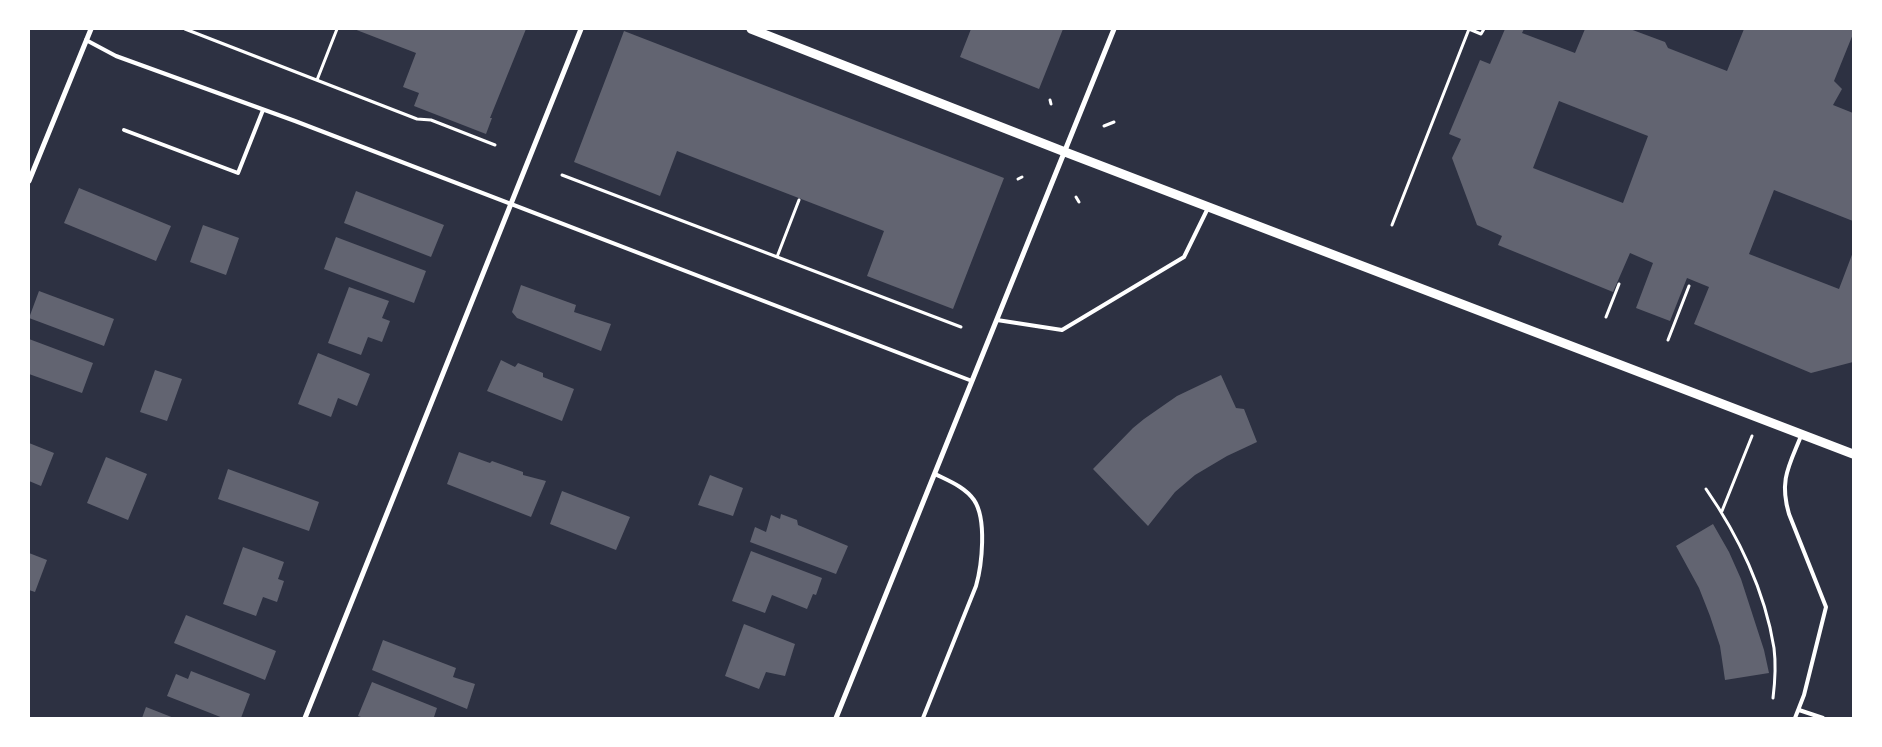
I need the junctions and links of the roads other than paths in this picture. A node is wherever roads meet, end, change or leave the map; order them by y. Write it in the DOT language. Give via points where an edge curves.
graph roads {
  1 [pos="91,29"];
  2 [pos="581,29"];
  3 [pos="751,29"];
  4 [pos="1114,29"];
  5 [pos="86,40"];
  6 [pos="263,110"];
  7 [pos="124,130"];
  8 [pos="1065,152"];
  9 [pos="29,181"];
  10 [pos="511,204"];
  11 [pos="1208,206"];
  12 [pos="997,320"];
  13 [pos="972,380"];
  14 [pos="1802,434"];
  15 [pos="1853,454"];
  16 [pos="935,474"];
  17 [pos="1799,710"];
  18 [pos="305,718"];
  19 [pos="836,718"];
  20 [pos="923,718"];
  21 [pos="1796,718"];
  22 [pos="1823,718"];
  1 -- 5 [label="street"];
  2 -- 10 [label="street"];
  3 -- 8 [label="street"];
  4 -- 8 [label="street"];
  5 -- 6 [label="lane" via="116,56"];
  5 -- 9 [label="street"];
  6 -- 7 [label="lane" via="238,173"];
  6 -- 10 [label="lane"];
  8 -- 11 [label="street"];
  8 -- 12 [label="street"];
  10 -- 13 [label="lane"];
  10 -- 18 [label="street"];
  11 -- 12 [label="lane" via="1184,257 1062,330"];
  11 -- 14 [label="street"];
  12 -- 13 [label="street"];
  13 -- 16 [label="street"];
  14 -- 15 [label="street"];
  14 -- 17 [label="lane" via="1787,472 1784,498 1826,607"];
  16 -- 19 [label="street"];
  16 -- 20 [label="lane" via="961,487 975,501 981,521 981,566"];
  17 -- 21 [label="lane"];
  17 -- 22 [label="lane"];
}
